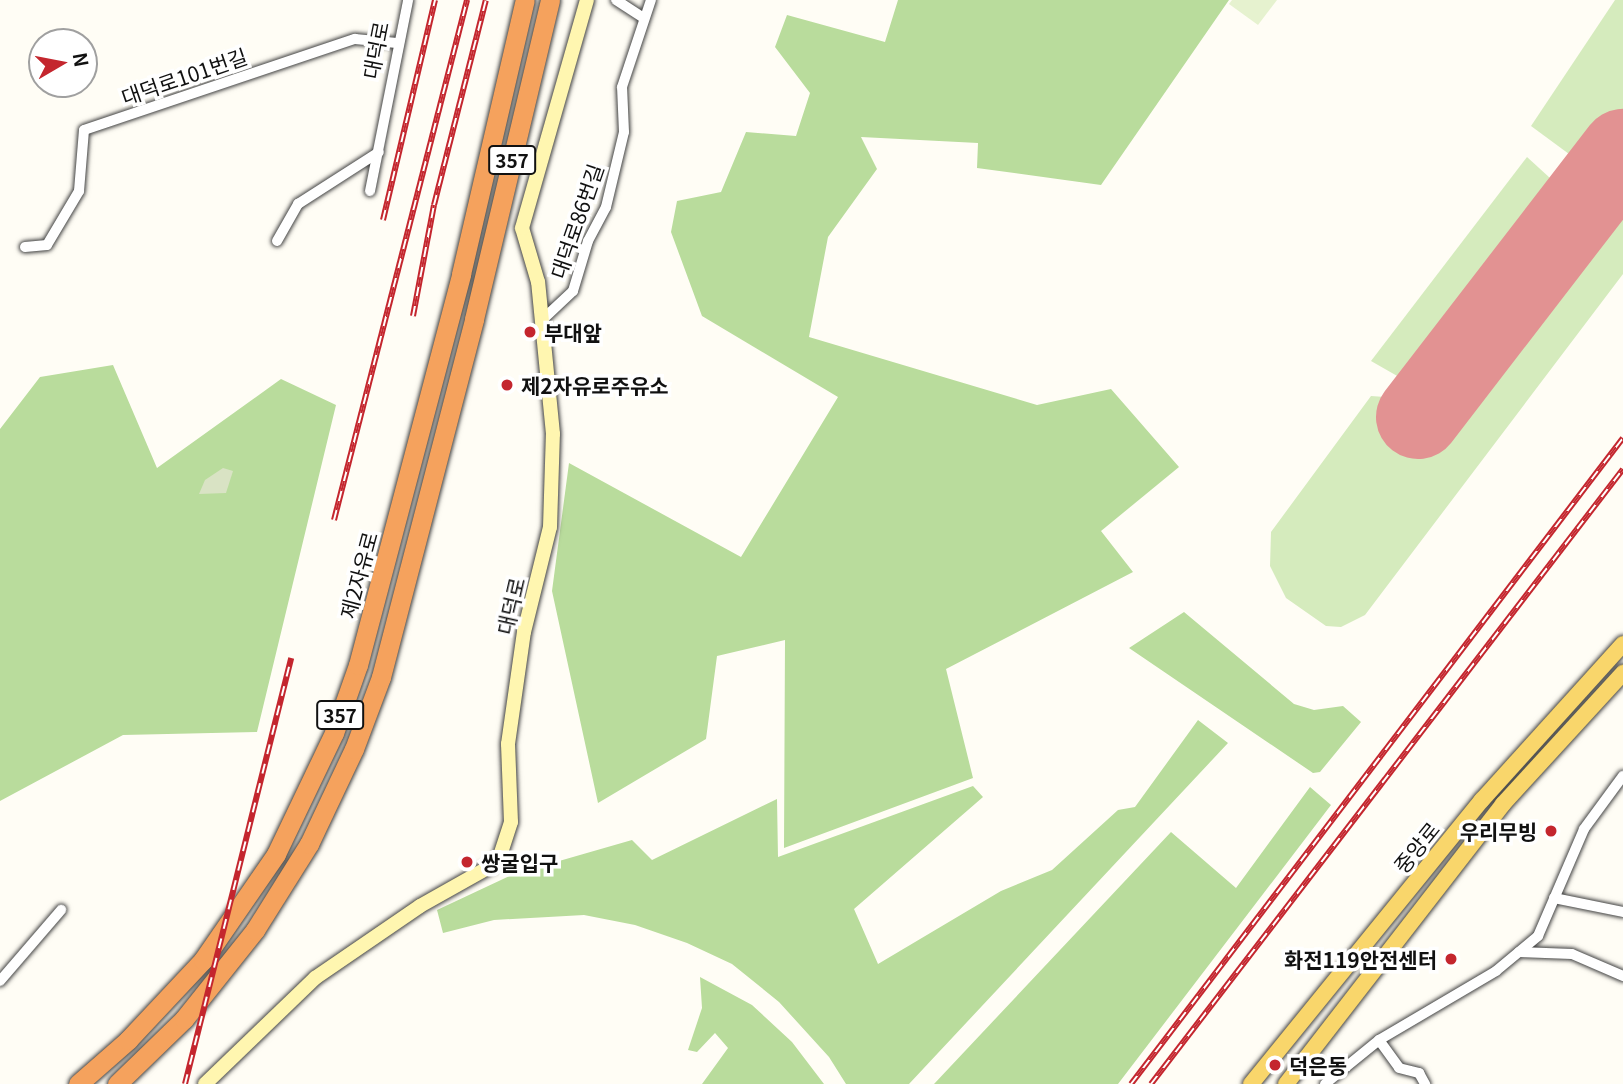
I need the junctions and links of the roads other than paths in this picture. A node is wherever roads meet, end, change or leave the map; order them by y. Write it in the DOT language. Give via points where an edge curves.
graph roads {
  1 [pos="408,0"];
  2 [pos="525,0"];
  3 [pos="550,0"];
  4 [pos="587,0"];
  5 [pos="616,0"];
  6 [pos="651,0"];
  7 [pos="642,17"];
  8 [pos="397,43"];
  9 [pos="379,152"];
  10 [pos="370,191"];
  11 [pos="277,242"];
  12 [pos="25,247"];
  13 [pos="541,321"];
  14 [pos="1623,644"];
  15 [pos="1623,673"];
  16 [pos="1623,776"];
  17 [pos="1554,898"];
  18 [pos="61,910"];
  19 [pos="1623,912"];
  20 [pos="1519,952"];
  21 [pos="1623,976"];
  22 [pos="0,981"];
  23 [pos="1379,1040"];
  24 [pos="78,1084"];
  25 [pos="117,1084"];
  26 [pos="205,1084"];
  27 [pos="1251,1084"];
  28 [pos="1286,1084"];
  29 [pos="1325,1084"];
  30 [pos="1425,1084"];
  1 -- 8 [label="street, 대덕로"];
  2 -- 24 [label="highway, 제2자유로 / 357" via="461,274 358,664 302,805 276,853 203,960 128,1040"];
  3 -- 25 [label="highway, 357" via="474,319 381,677 331,800 278,897 184,1019"];
  4 -- 13 [label="street, 대덕로" via="522,228 538,282"];
  5 -- 7 [label="street"];
  6 -- 7 [label="street, 대덕로86번길"];
  7 -- 13 [label="street, 대덕로86번길" via="622,88 624,132 606,207 588,241 573,291"];
  8 -- 9 [label="street, 대덕로"];
  8 -- 12 [label="street, 대덕로101번길" via="355,38 84,130 79,191 47,245"];
  9 -- 10 [label="street, 대덕로"];
  9 -- 11 [label="street" via="298,204"];
  13 -- 26 [label="street, 대덕로" via="553,433 550,527 524,632 508,744 511,821 498,862 419,906 315,978"];
  14 -- 27 [label="main road, 중앙로" via="1482,800"];
  15 -- 28 [label="main road, 중앙로" via="1503,804"];
  16 -- 17 [label="street" via="1584,829"];
  17 -- 19 [label="street"];
  17 -- 20 [label="street" via="1538,936"];
  18 -- 22 [label="street"];
  20 -- 21 [label="street" via="1572,954"];
  20 -- 23 [label="street" via="1463,992"];
  23 -- 29 [label="street"];
  23 -- 30 [label="street" via="1399,1068 1419,1073"];
}
